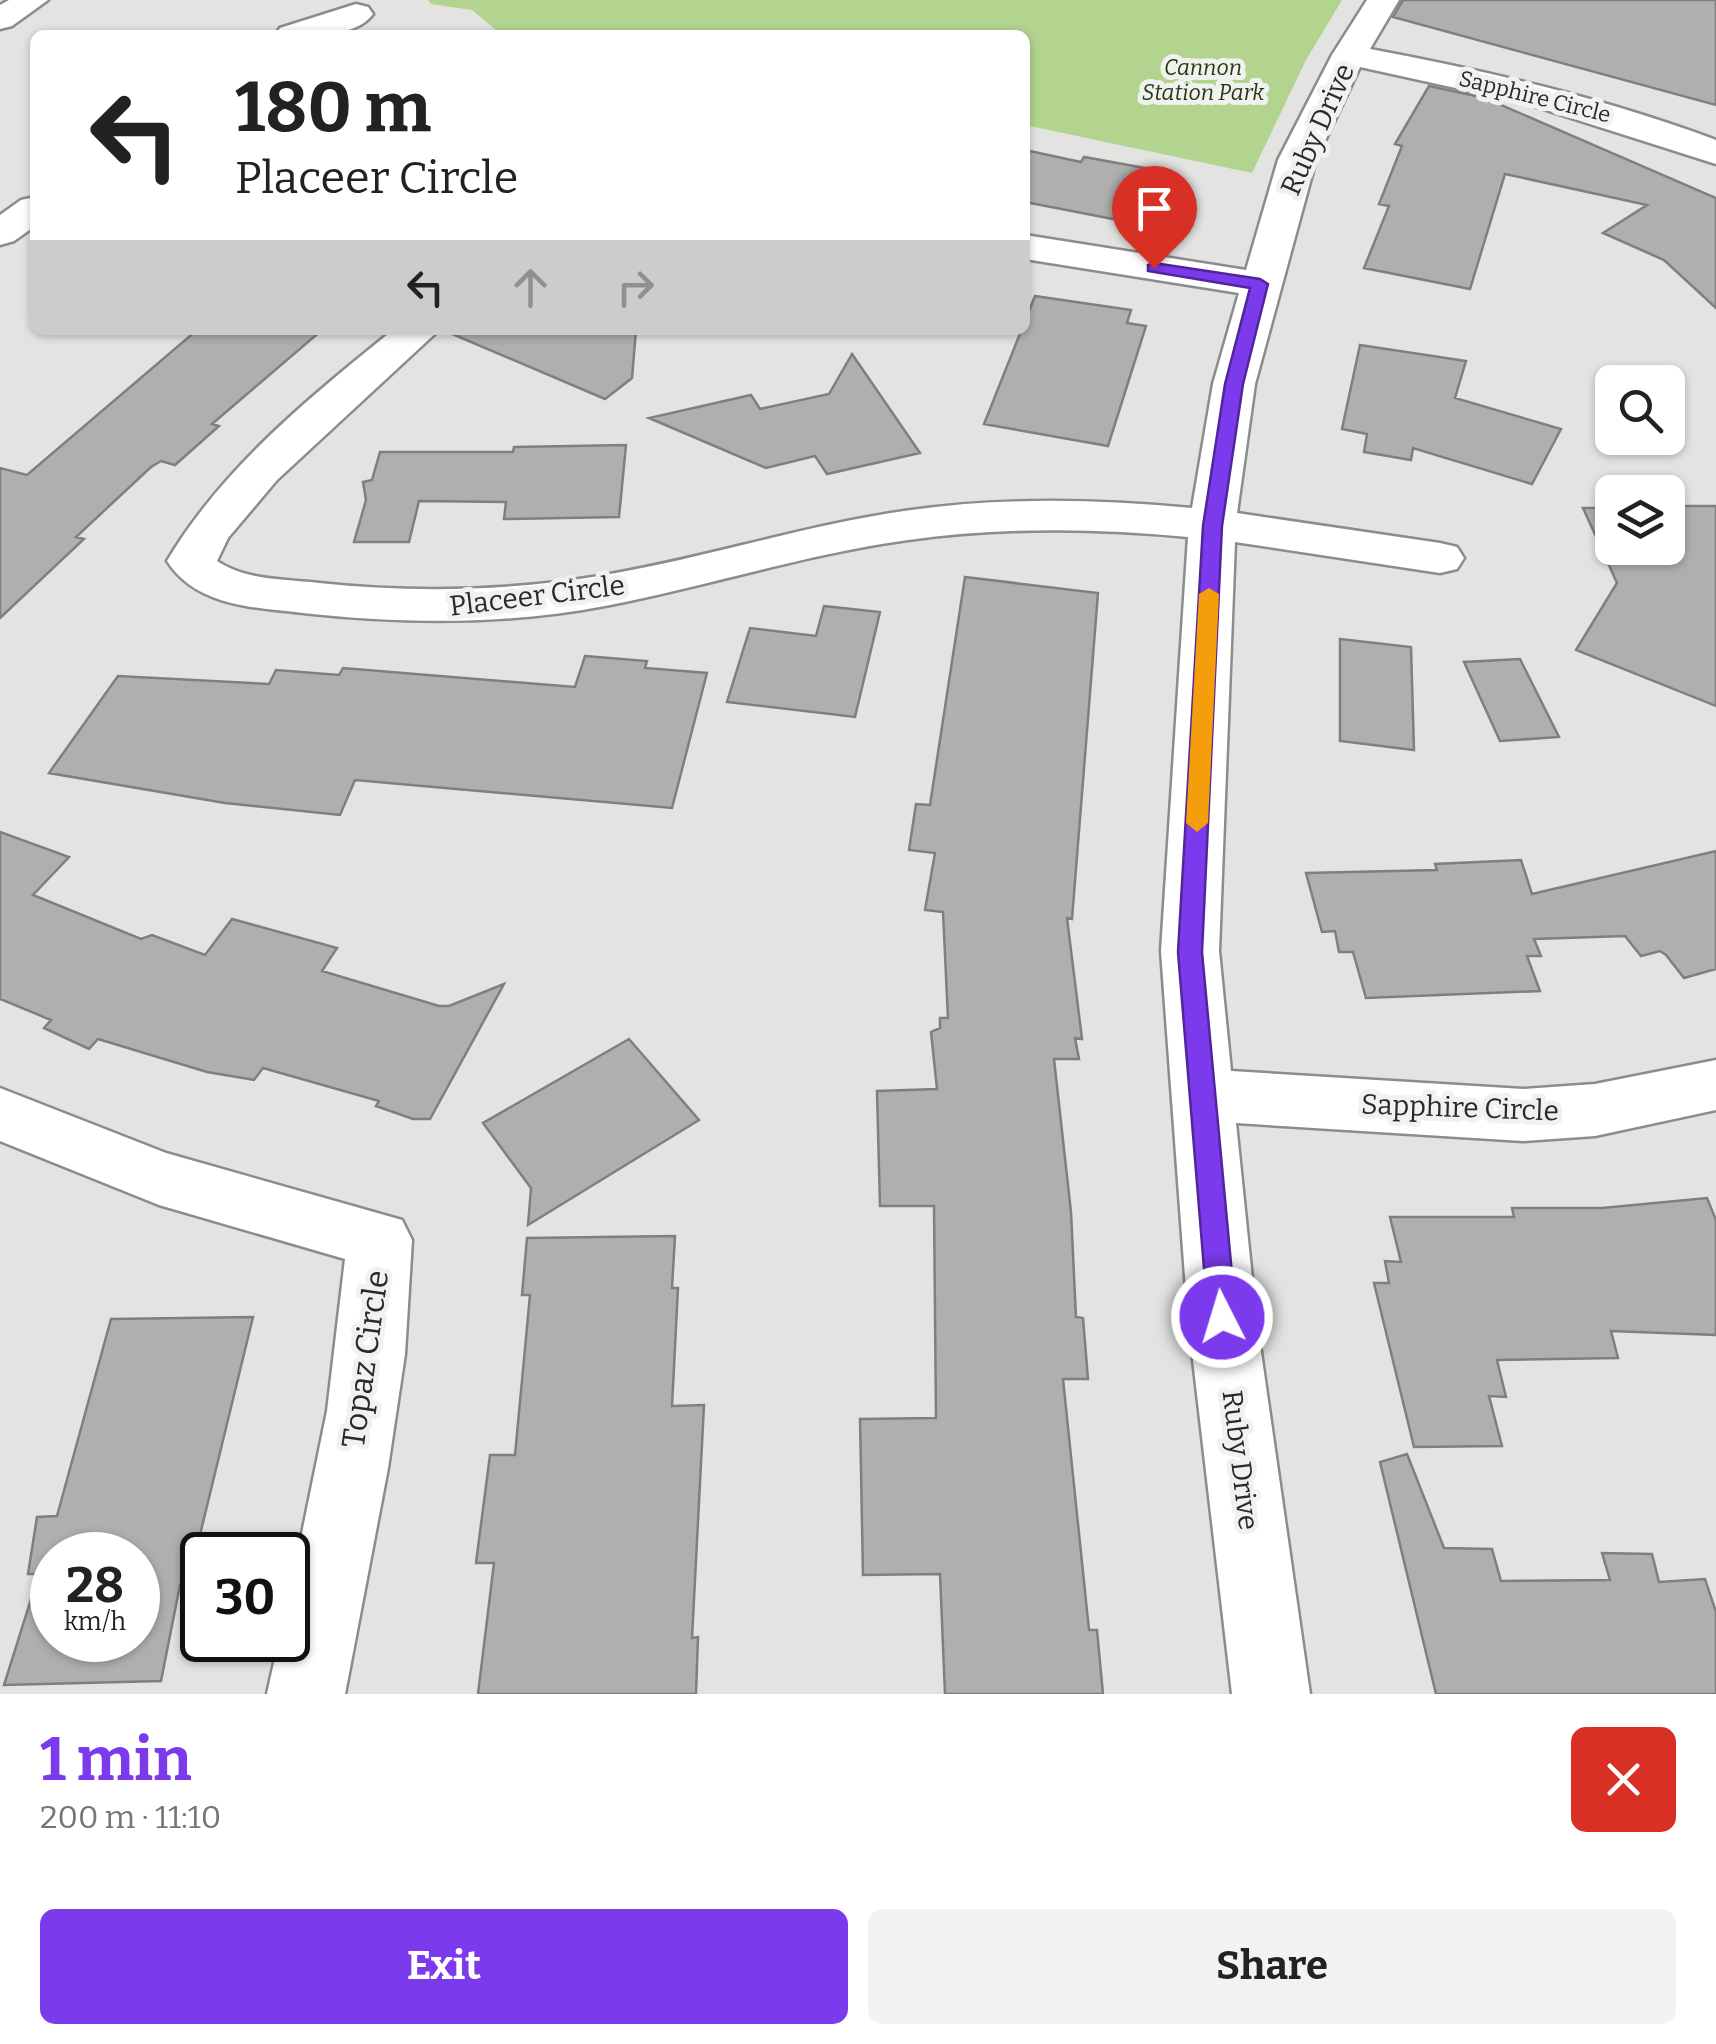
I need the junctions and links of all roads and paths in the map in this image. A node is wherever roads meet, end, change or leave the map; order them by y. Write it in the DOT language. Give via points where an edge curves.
graph roads {
  1 [pos="32,0"];
  2 [pos="1383,0"];
  3 [pos="356,14"];
  4 [pos="0,20"];
  5 [pos="307,30"];
  6 [pos="1349,56"];
  7 [pos="1716,153"];
  8 [pos="30,212"];
  9 [pos="0,234"];
  10 [pos="1030,248"];
  11 [pos="1260,284"];
  12 [pos="412,335"];
  13 [pos="1212,526"];
  14 [pos="1440,558"];
  15 [pos="1716,1084"];
  16 [pos="1202,1095"];
  17 [pos="0,1114"];
  18 [pos="306,1694"];
  19 [pos="1271,1694"];
  1 -- 4 [label="street"];
  2 -- 6 [label="street, Ruby Drive"];
  3 -- 5 [label="street"];
  6 -- 7 [label="street, Sapphire Circle" via="1540,96"];
  6 -- 11 [label="street, Ruby Drive" via="1297,160"];
  8 -- 9 [label="street"];
  10 -- 11 [label="street"];
  11 -- 13 [label="street, Ruby Drive" via="1234,384"];
  12 -- 13 [label="street, Placeer Circle" via="227,508 192,561 200,574 242,590 461,608 602,591 878,528 1003,516"];
  13 -- 14 [label="street"];
  13 -- 16 [label="street, Ruby Drive" via="1190,952"];
  15 -- 16 [label="street, Sapphire Circle" via="1595,1110 1523,1115"];
  16 -- 19 [label="street, Ruby Drive" via="1222,1317"];
  17 -- 18 [label="street, Topaz Circle" via="160,1178 379,1240 366,1383"];
}
